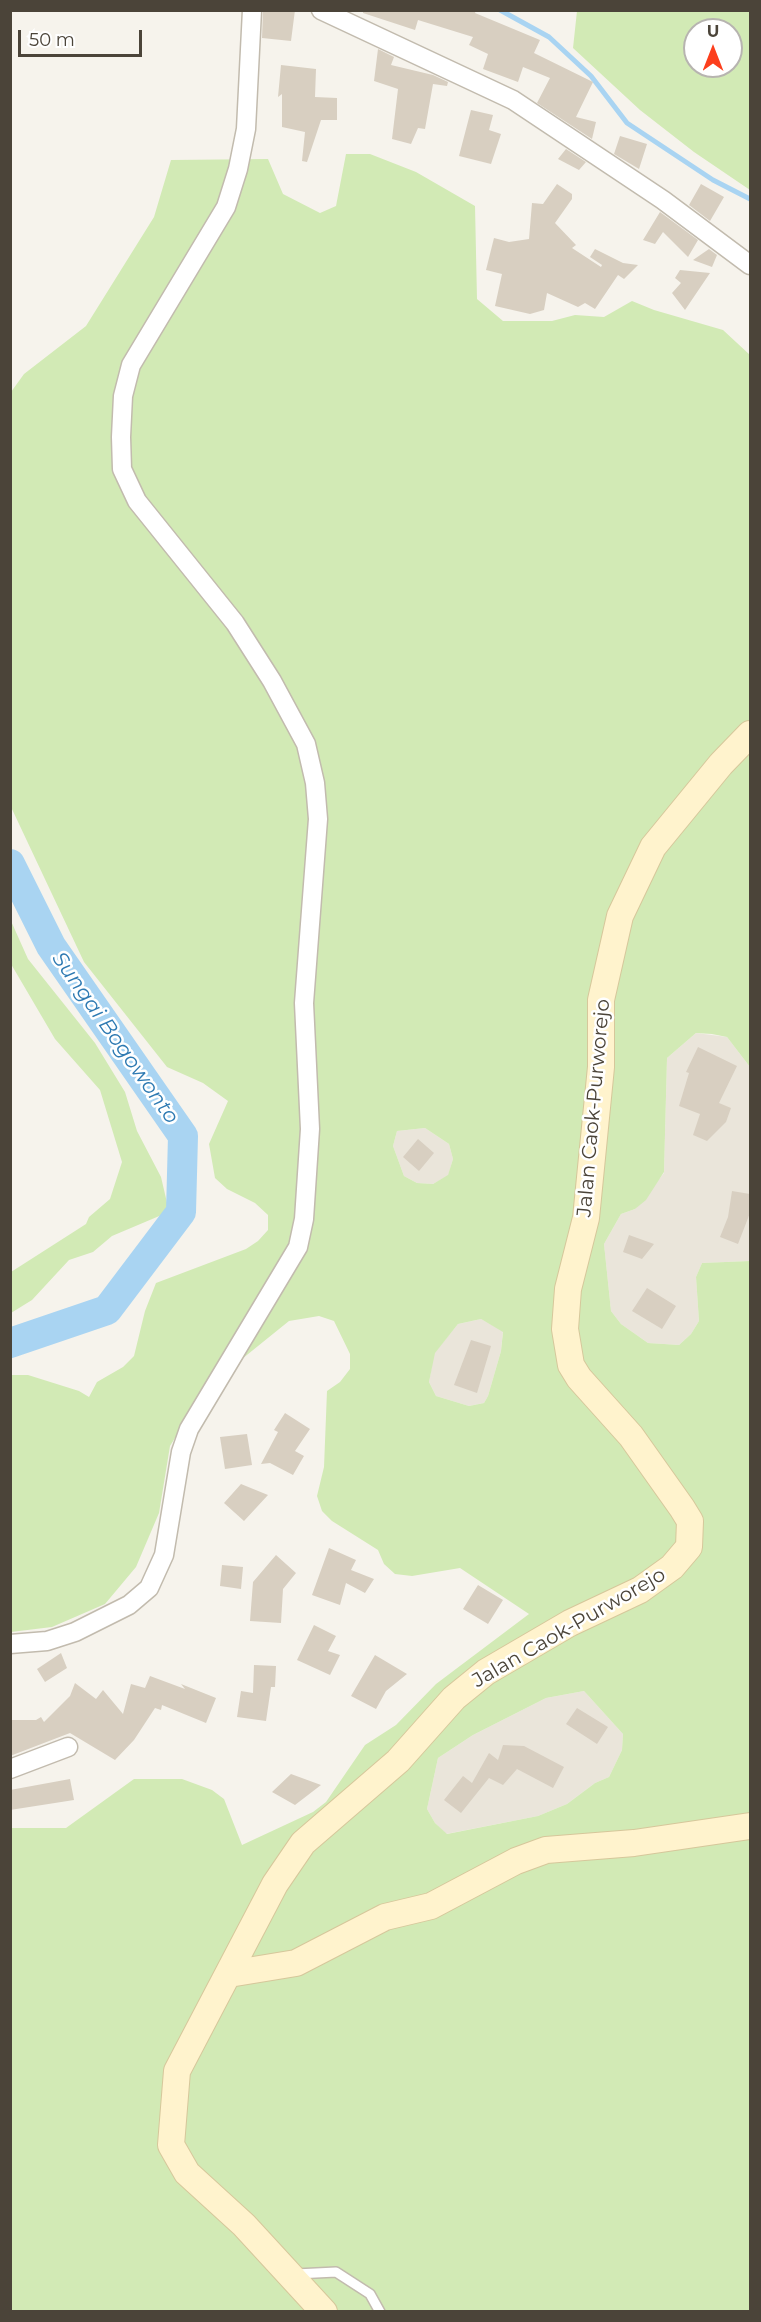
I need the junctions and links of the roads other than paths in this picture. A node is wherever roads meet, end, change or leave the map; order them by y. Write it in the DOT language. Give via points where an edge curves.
graph roads {
  1 [pos="252,10"];
  2 [pos="321,10"];
  3 [pos="750,266"];
  4 [pos="750,734"];
  5 [pos="10,1644"];
  6 [pos="68,1747"];
  7 [pos="10,1769"];
  8 [pos="750,1826"];
  9 [pos="229,1974"];
  10 [pos="291,2274"];
  11 [pos="324,2312"];
  12 [pos="380,2312"];
  1 -- 5 [label="street" via="246,129 238,169 226,207 131,365 123,396 122,469 137,501 234,623 306,744 318,819 304,1003 310,1129 304,1219 298,1247 189,1429 181,1452 158,1574 149,1587 112,1615 47,1641"];
  2 -- 3 [label="street" via="513,100 663,200"];
  4 -- 9 [label="street, Jalan Caok-Purworejo" via="653,847 620,916 601,1000 601,1067 586,1218 568,1289 565,1329 571,1365 631,1436 682,1508 690,1521 689,1547 672,1567 640,1590 570,1623 486,1672 454,1698 398,1761 303,1843 275,1884"];
  6 -- 7 [label="street"];
  8 -- 9 [label="street" via="634,1843 546,1850 516,1861 431,1906 385,1917 296,1963"];
  9 -- 10 [label="street, Jalan Caok-Purworejo" via="177,2072 171,2145 187,2173"];
  10 -- 11 [label="street, Jalan Caok-Purworejo"];
  10 -- 12 [label="lane" via="336,2272 370,2294"];
}
